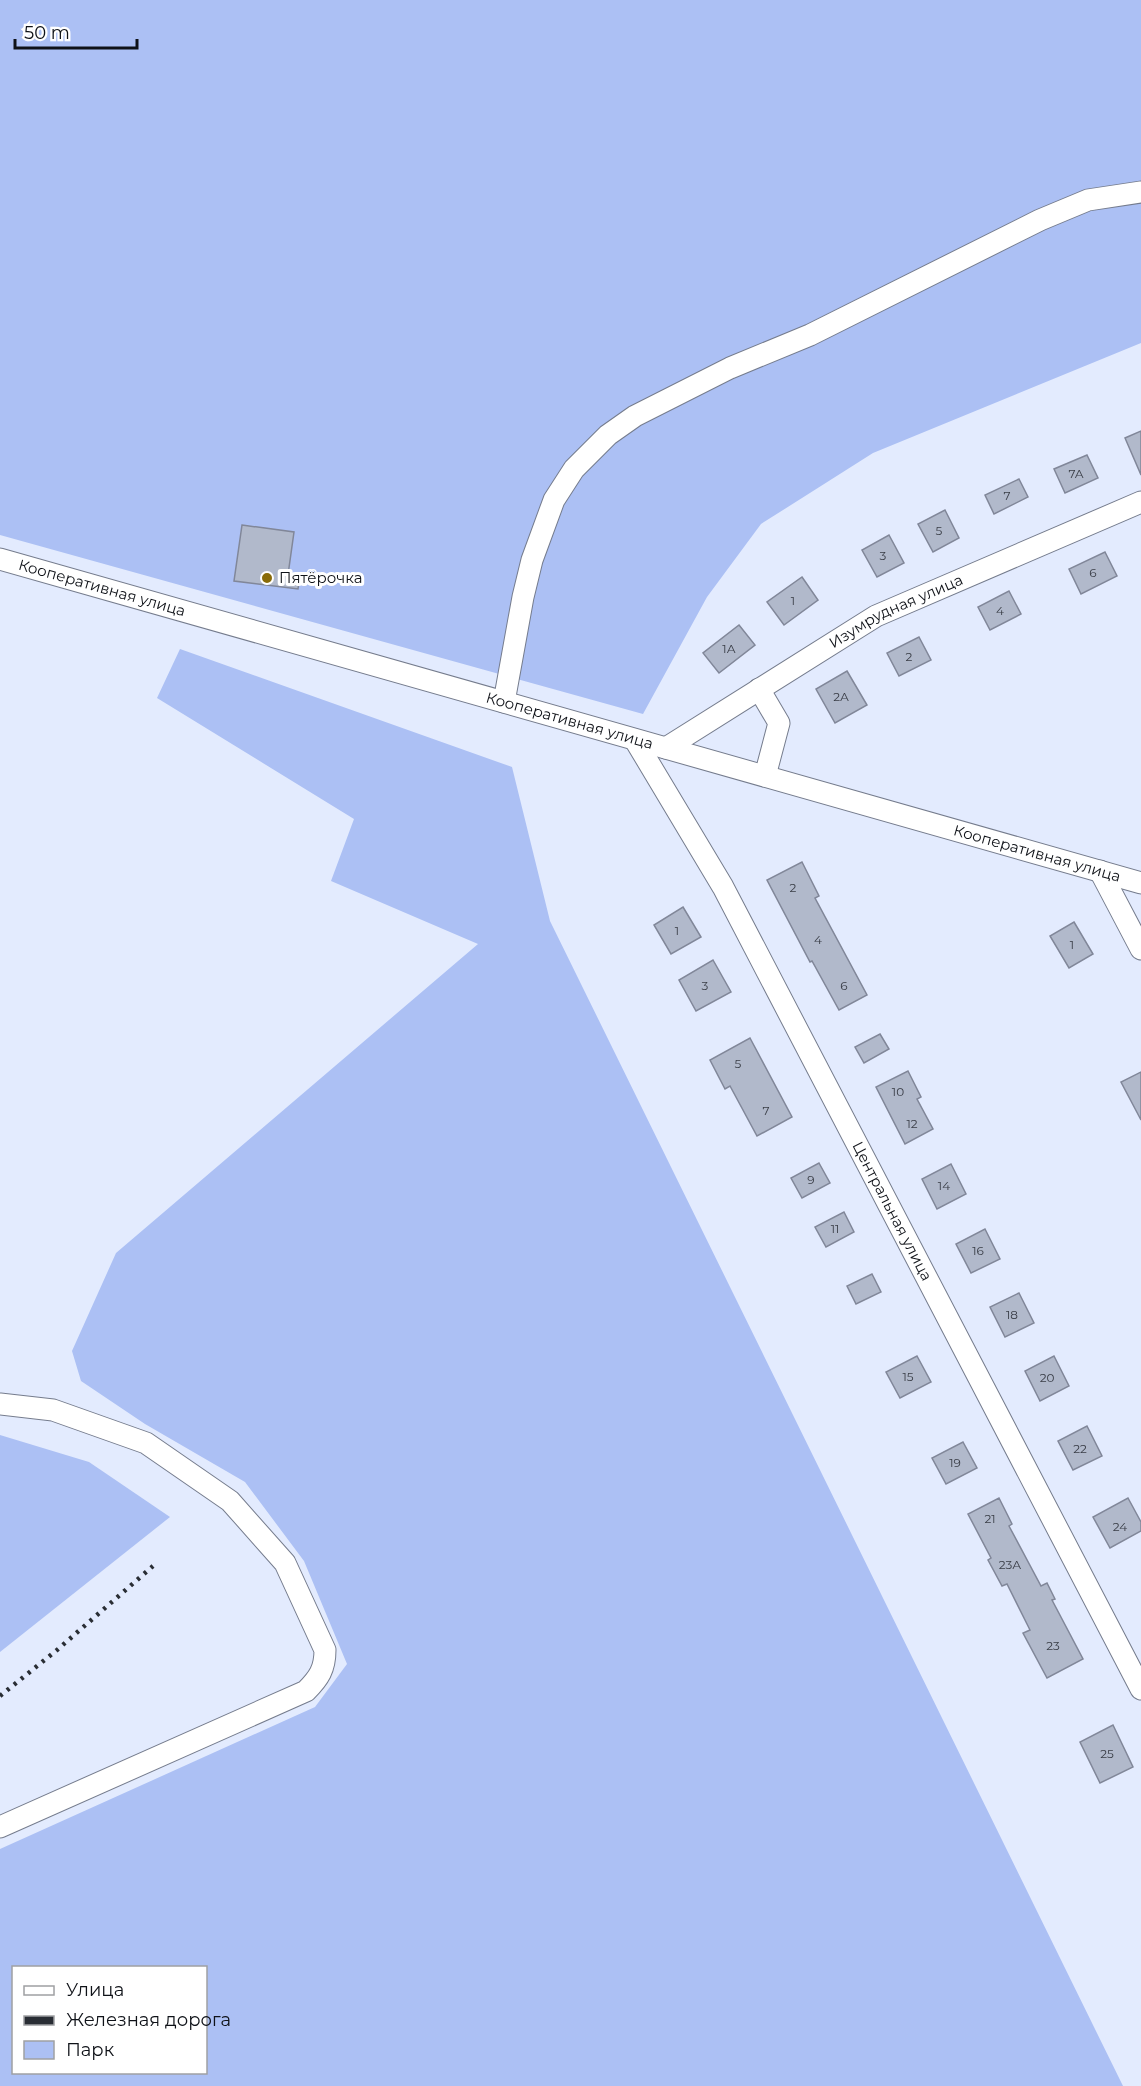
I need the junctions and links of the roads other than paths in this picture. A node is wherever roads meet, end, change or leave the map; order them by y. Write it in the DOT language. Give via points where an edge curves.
graph roads {
  1 [pos="1141,192"];
  2 [pos="1141,502"];
  3 [pos="0,560"];
  4 [pos="759,689"];
  5 [pos="504,702"];
  6 [pos="635,740"];
  7 [pos="666,748"];
  8 [pos="765,776"];
  9 [pos="1100,871"];
  10 [pos="1141,883"];
  11 [pos="1141,949"];
  12 [pos="0,1404"];
  13 [pos="1141,1689"];
  14 [pos="0,1827"];
  1 -- 5 [label="street" via="1088,200 1040,220 810,335 712,377 635,416 608,435 574,469 554,500 525,588"];
  2 -- 4 [label="street, Изумрудная улица" via="876,616"];
  3 -- 5 [label="street, Кооперативная улица"];
  4 -- 7 [label="street, Изумрудная улица"];
  4 -- 8 [label="street" via="779,723"];
  5 -- 6 [label="street, Кооперативная улица"];
  6 -- 7 [label="street, Кооперативная улица"];
  6 -- 13 [label="street, Центральная улица" via="723,886"];
  7 -- 8 [label="street, Кооперативная улица"];
  8 -- 9 [label="street, Кооперативная улица"];
  9 -- 10 [label="street, Кооперативная улица"];
  9 -- 11 [label="street"];
  12 -- 14 [label="street" via="53,1410 146,1443 230,1501 285,1563 325,1650 325,1662 319,1678 306,1691"];
}
